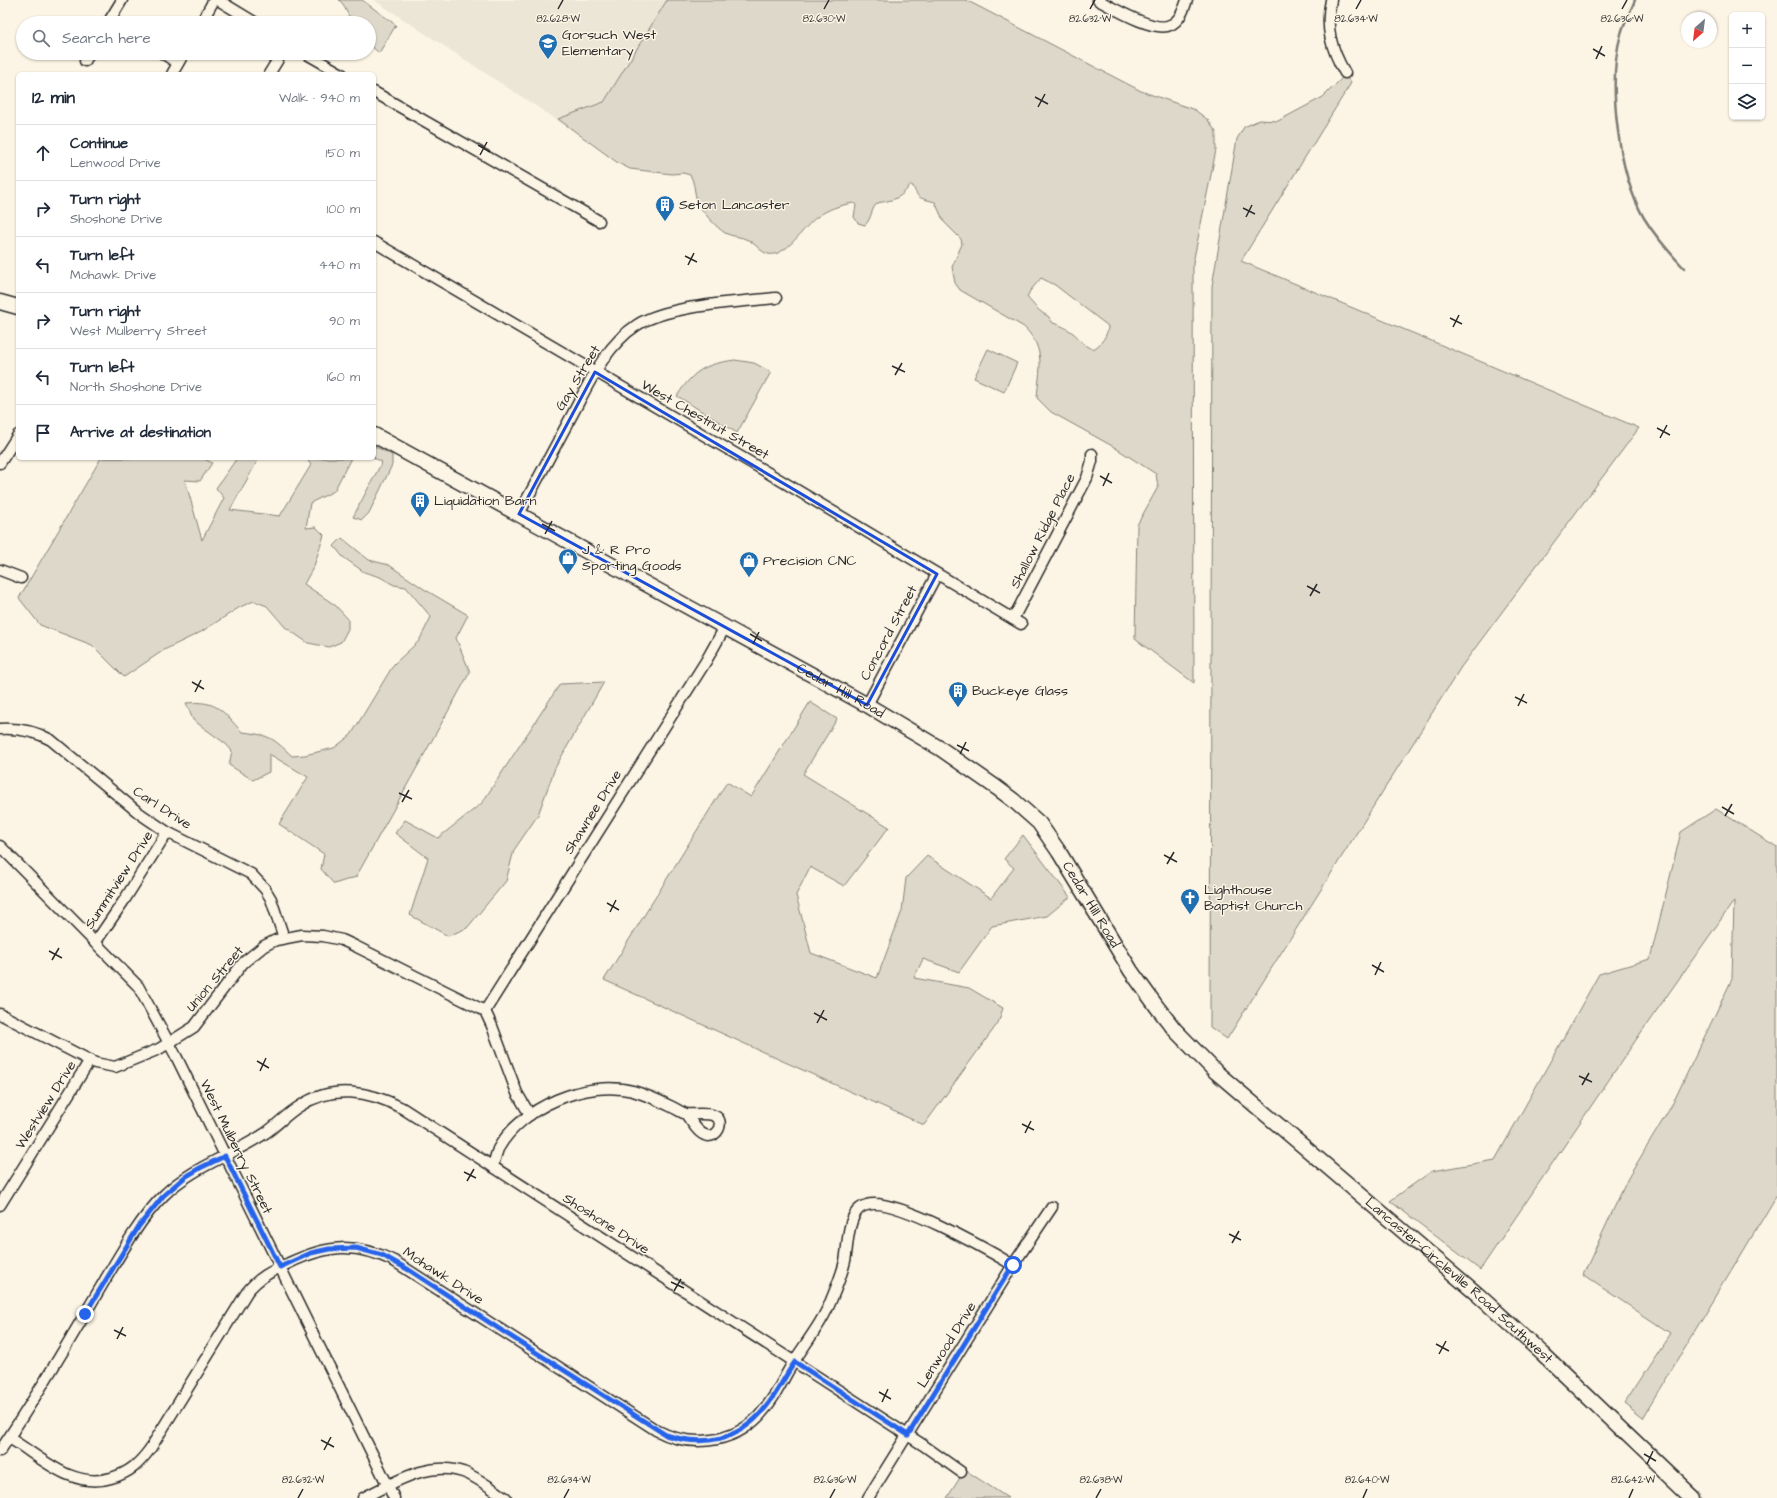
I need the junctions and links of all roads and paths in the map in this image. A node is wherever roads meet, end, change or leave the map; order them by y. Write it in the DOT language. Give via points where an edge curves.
graph roads {
  1 [pos="122,0"];
  2 [pos="214,0"];
  3 [pos="218,0"];
  4 [pos="1098,0"];
  5 [pos="1187,0"];
  6 [pos="1332,0"];
  7 [pos="113,16"];
  8 [pos="205,16"];
  9 [pos="244,16"];
  10 [pos="173,60"];
  11 [pos="180,60"];
  12 [pos="278,60"];
  13 [pos="317,60"];
  14 [pos="178,63"];
  15 [pos="173,72"];
  16 [pos="270,72"];
  17 [pos="338,72"];
  18 [pos="1345,73"];
  19 [pos="376,93"];
  20 [pos="599,221"];
  21 [pos="376,243"];
  22 [pos="776,298"];
  23 [pos="0,302"];
  24 [pos="16,306"];
  25 [pos="595,372"];
  26 [pos="376,436"];
  27 [pos="16,438"];
  28 [pos="1092,454"];
  29 [pos="0,463"];
  30 [pos="519,514"];
  31 [pos="0,570"];
  32 [pos="937,574"];
  33 [pos="21,578"];
  34 [pos="1017,621"];
  35 [pos="725,627"];
  36 [pos="866,705"];
  37 [pos="0,729"];
  38 [pos="166,832"];
  39 [pos="0,846"];
  40 [pos="284,938"];
  41 [pos="95,943"];
  42 [pos="485,1011"];
  43 [pos="0,1014"];
  44 [pos="170,1043"];
  45 [pos="90,1060"];
  46 [pos="1216,1072"];
  47 [pos="686,1114"];
  48 [pos="530,1115"];
  49 [pos="225,1156"];
  50 [pos="493,1167"];
  51 [pos="0,1205"];
  52 [pos="1052,1207"];
  53 [pos="1013,1265"];
  54 [pos="280,1267"];
  55 [pos="795,1362"];
  56 [pos="908,1435"];
  57 [pos="9,1438"];
  58 [pos="0,1451"];
  59 [pos="961,1472"];
  60 [pos="388,1485"];
  61 [pos="363,1498"];
  62 [pos="394,1498"];
  63 [pos="506,1498"];
  64 [pos="868,1498"];
  65 [pos="1694,1498"];
  1 -- 7 [label="street"];
  2 -- 8 [label="street"];
  3 -- 9 [label="street"];
  4 -- 5 [label="street" via="1137,20 1163,27 1171,25 1183,12"];
  6 -- 18 [label="street" via="1329,15 1330,37 1336,57"];
  10 -- 14 [label="street"];
  11 -- 14 [label="street"];
  12 -- 16 [label="street"];
  13 -- 17 [label="street"];
  14 -- 15 [label="street"];
  19 -- 20 [label="street"];
  21 -- 25 [label="street, West Chestnut Street"];
  22 -- 25 [label="street, Gay Street" via="694,307 651,318 638,324 618,342"];
  23 -- 24 [label="main road"];
  25 -- 30 [label="street, Gay Street"];
  25 -- 32 [label="street, West Chestnut Street"];
  26 -- 30 [label="main road, Cedar Hill Road"];
  27 -- 29 [label="street"];
  28 -- 34 [label="street, Shallow Ridge Place" via="1086,478"];
  30 -- 35 [label="main road, Cedar Hill Road"];
  31 -- 33 [label="street"];
  32 -- 34 [label="street, West Chestnut Street"];
  32 -- 36 [label="street, Concord Street"];
  35 -- 36 [label="main road, Cedar Hill Road"];
  35 -- 42 [label="street, Shawnee Drive"];
  36 -- 46 [label="main road, Cedar Hill Road" via="941,749 998,788 1039,823 1133,974 1175,1030"];
  37 -- 38 [label="street, Carl Drive" via="28,731 51,740 134,809"];
  38 -- 40 [label="street, Carl Drive" via="250,874 271,899"];
  38 -- 41 [label="street, Summitview Drive"];
  39 -- 41 [label="street, West Mulberry Street"];
  40 -- 42 [label="street, Union Street" via="302,934 342,940"];
  40 -- 44 [label="street, Union Street" via="264,946 243,963 194,1028"];
  41 -- 44 [label="street, West Mulberry Street" via="138,986"];
  42 -- 48 [label="street" via="517,1093"];
  43 -- 45 [label="street, Union Street"];
  44 -- 45 [label="street, Union Street" via="115,1067 100,1065"];
  44 -- 49 [label="street, West Mulberry Street"];
  45 -- 51 [label="street, Westview Drive"];
  46 -- 65 [label="main road, Lancaster-Circleville Road Southwest" via="1477,1294"];
  47 -- 48 [label="street" via="652,1097 632,1091 606,1088 568,1096"];
  48 -- 50 [label="street" via="499,1148"];
  49 -- 50 [label="street, Shoshone Drive" via="267,1132 300,1105 338,1092 352,1092 365,1093 391,1102"];
  49 -- 54 [label="street, West Mulberry Street"];
  49 -- 57 [label="street, Shoshone Drive" via="185,1177 153,1208 106,1278"];
  50 -- 55 [label="street, Shoshone Drive"];
  52 -- 53 [label="street, Lenwood Drive"];
  53 -- 55 [label="street, Mohawk Drive" via="961,1235 923,1218 881,1205 868,1204 855,1213 845,1262 828,1309"];
  53 -- 56 [label="street, Lenwood Drive"];
  54 -- 55 [label="street, Mohawk Drive" via="311,1253 329,1249 356,1248 382,1255 656,1430 694,1442 722,1438 747,1426 766,1408"];
  54 -- 57 [label="street, Mohawk Drive" via="255,1282 247,1292 150,1450 132,1469 106,1480 89,1481 75,1478"];
  54 -- 60 [label="street, West Mulberry Street"];
  55 -- 56 [label="street, Shoshone Drive"];
  56 -- 59 [label="street, Shoshone Drive"];
  56 -- 64 [label="street, Lenwood Drive"];
  57 -- 58 [label="street, Shoshone Drive"];
  60 -- 61 [label="street"];
  60 -- 62 [label="street, West Mulberry Street"];
  60 -- 63 [label="street" via="414,1474 441,1469 468,1474"];
}
